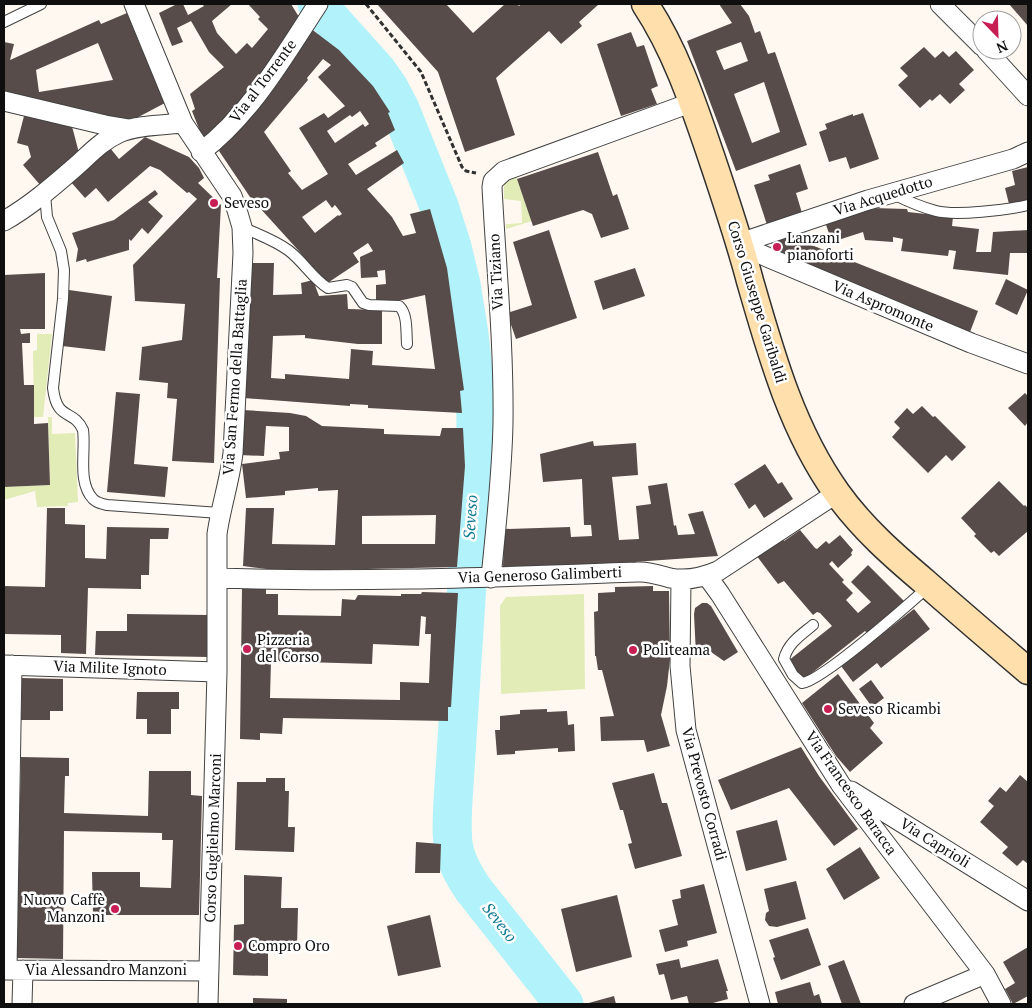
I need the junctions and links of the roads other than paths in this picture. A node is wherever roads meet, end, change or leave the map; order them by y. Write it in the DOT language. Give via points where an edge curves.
graph roads {
  1 [pos="41,4"];
  2 [pos="134,4"];
  3 [pos="318,4"];
  4 [pos="645,4"];
  5 [pos="940,4"];
  6 [pos="4,22"];
  7 [pos="972,36"];
  8 [pos="995,60"];
  9 [pos="1028,96"];
  10 [pos="4,101"];
  11 [pos="693,102"];
  12 [pos="183,123"];
  13 [pos="129,129"];
  14 [pos="201,152"];
  15 [pos="1028,152"];
  16 [pos="890,193"];
  17 [pos="45,194"];
  18 [pos="1028,205"];
  19 [pos="4,221"];
  20 [pos="242,228"];
  21 [pos="740,244"];
  22 [pos="407,344"];
  23 [pos="1028,364"];
  24 [pos="837,493"];
  25 [pos="220,513"];
  26 [pos="707,576"];
  27 [pos="217,578"];
  28 [pos="486,578"];
  29 [pos="681,579"];
  30 [pos="929,586"];
  31 [pos="813,625"];
  32 [pos="8,665"];
  33 [pos="1028,670"];
  34 [pos="217,672"];
  35 [pos="841,785"];
  36 [pos="1028,901"];
  37 [pos="11,970"];
  38 [pos="209,971"];
  39 [pos="984,974"];
  40 [pos="22,1004"];
  41 [pos="208,1004"];
  42 [pos="760,1004"];
  43 [pos="914,1004"];
  44 [pos="1001,1004"];
  1 -- 6 [label="lane"];
  2 -- 12 [label="street, Via San Fermo della Battaglia"];
  3 -- 14 [label="street, Via al Torrente" via="255,96 224,132"];
  4 -- 11 [label="main road, Corso Giuseppe Garibaldi" via="676,58"];
  5 -- 7 [label="street"];
  8 -- 9 [label="street"];
  10 -- 13 [label="street"];
  11 -- 21 [label="main road, Corso Giuseppe Garibaldi"];
  11 -- 28 [label="street, Via Tiziano" via="504,171 493,181 503,421 501,474"];
  12 -- 13 [label="street"];
  12 -- 14 [label="street, Via San Fermo della Battaglia"];
  13 -- 17 [label="street" via="104,141"];
  14 -- 20 [label="street, Via San Fermo della Battaglia" via="232,196"];
  15 -- 16 [label="street, Via Acquedotto"];
  16 -- 18 [label="lane" via="938,212 974,212"];
  16 -- 21 [label="street, Via Acquedotto"];
  17 -- 19 [label="street"];
  17 -- 25 [label="lane" via="47,217 61,251 64,270 54,399 63,413 76,419 83,430 86,490 94,500 107,506"];
  20 -- 22 [label="lane" via="288,250 328,288 352,286 363,303 399,306 405,316"];
  20 -- 25 [label="street, Via San Fermo della Battaglia" via="233,452"];
  21 -- 23 [label="street, Via Aspromonte" via="971,343"];
  21 -- 24 [label="main road, Corso Giuseppe Garibaldi" via="772,359 802,433"];
  24 -- 26 [label="street, Via Generoso Galimberti"];
  24 -- 30 [label="main road, Corso Giuseppe Garibaldi" via="875,537"];
  25 -- 27 [label="street, Via San Fermo della Battaglia"];
  26 -- 29 [label="street, Via Generoso Galimberti"];
  26 -- 35 [label="street, Via Francesco Baracca"];
  27 -- 28 [label="street, Via Generoso Galimberti"];
  27 -- 34 [label="street, Via San Fermo della Battaglia"];
  28 -- 29 [label="street, Via Generoso Galimberti" via="641,572"];
  29 -- 42 [label="street, Via Prevosto Corradi" via="680,666 686,730"];
  30 -- 31 [label="lane" via="813,680 802,683 784,659 792,642"];
  30 -- 33 [label="main road, Corso Giuseppe Garibaldi"];
  32 -- 34 [label="street, Via Milite Ignoto"];
  32 -- 37 [label="street"];
  34 -- 38 [label="street, Corso Guglielmo Marconi"];
  35 -- 36 [label="street, Via Caprioli"];
  35 -- 39 [label="street, Via Francesco Baracca"];
  37 -- 38 [label="street, Via Alessandro Manzoni"];
  37 -- 40 [label="street"];
  38 -- 41 [label="street, Corso Guglielmo Marconi"];
  39 -- 43 [label="street"];
  39 -- 44 [label="street, Via Francesco Baracca"];
}
